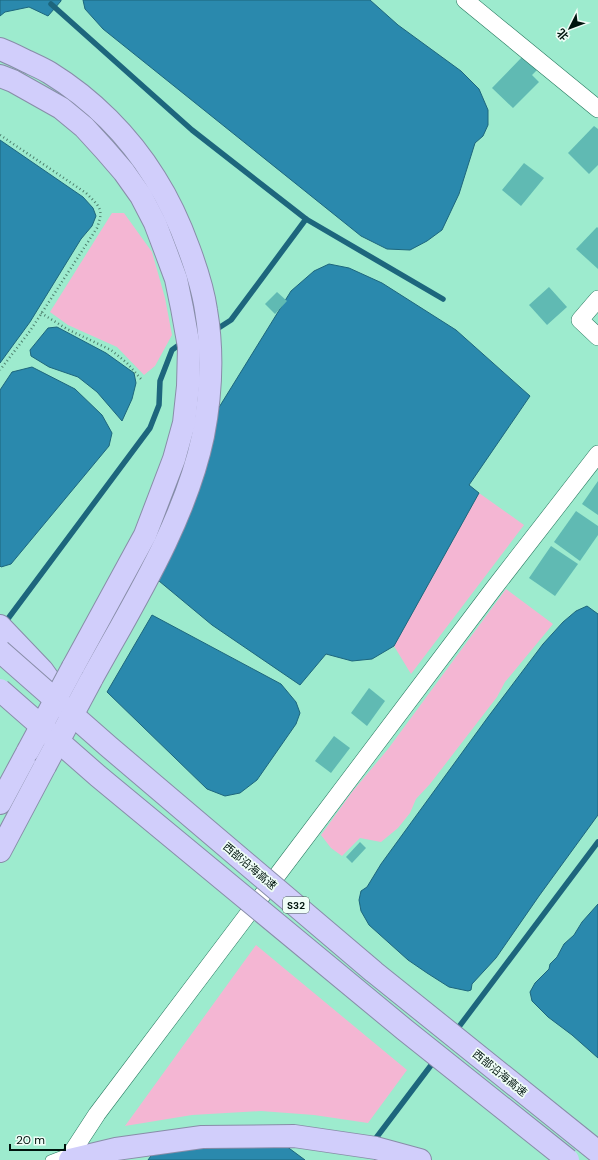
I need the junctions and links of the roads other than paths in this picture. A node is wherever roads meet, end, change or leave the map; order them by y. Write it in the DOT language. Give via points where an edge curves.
graph roads {
  1 [pos="465,0"];
  2 [pos="0,49"];
  3 [pos="0,76"];
  4 [pos="598,109"];
  5 [pos="598,300"];
  6 [pos="598,337"];
  7 [pos="598,454"];
  8 [pos="0,626"];
  9 [pos="0,651"];
  10 [pos="0,690"];
  11 [pos="54,697"];
  12 [pos="0,803"];
  13 [pos="0,851"];
  14 [pos="598,1152"];
  15 [pos="71,1157"];
  16 [pos="50,1160"];
  17 [pos="420,1160"];
  18 [pos="568,1160"];
  1 -- 4 [label="street"];
  2 -- 13 [label="highway, bridge" via="50,73 92,103 127,139 156,178 179,222 195,265 206,309 210,353 203,436 178,516"];
  3 -- 12 [label="highway, bridge" via="61,108 89,133 124,172 141,196 155,223 176,279 189,347 184,423 174,459 145,535"];
  5 -- 6 [label="street" via="580,320"];
  7 -- 15 [label="street" via="489,594 97,1114"];
  8 -- 11 [label="highway" via="42,670 52,684"];
  9 -- 11 [label="highway, 西部沿海高速 / S32, bridge"];
  10 -- 18 [label="highway, S32, bridge" via="110,787 399,1025"];
  11 -- 14 [label="highway, 西部沿海高速 / S32, bridge" via="374,972"];
  15 -- 16 [label="lane"];
  15 -- 17 [label="highway" via="202,1137 294,1136 376,1148"];
}
